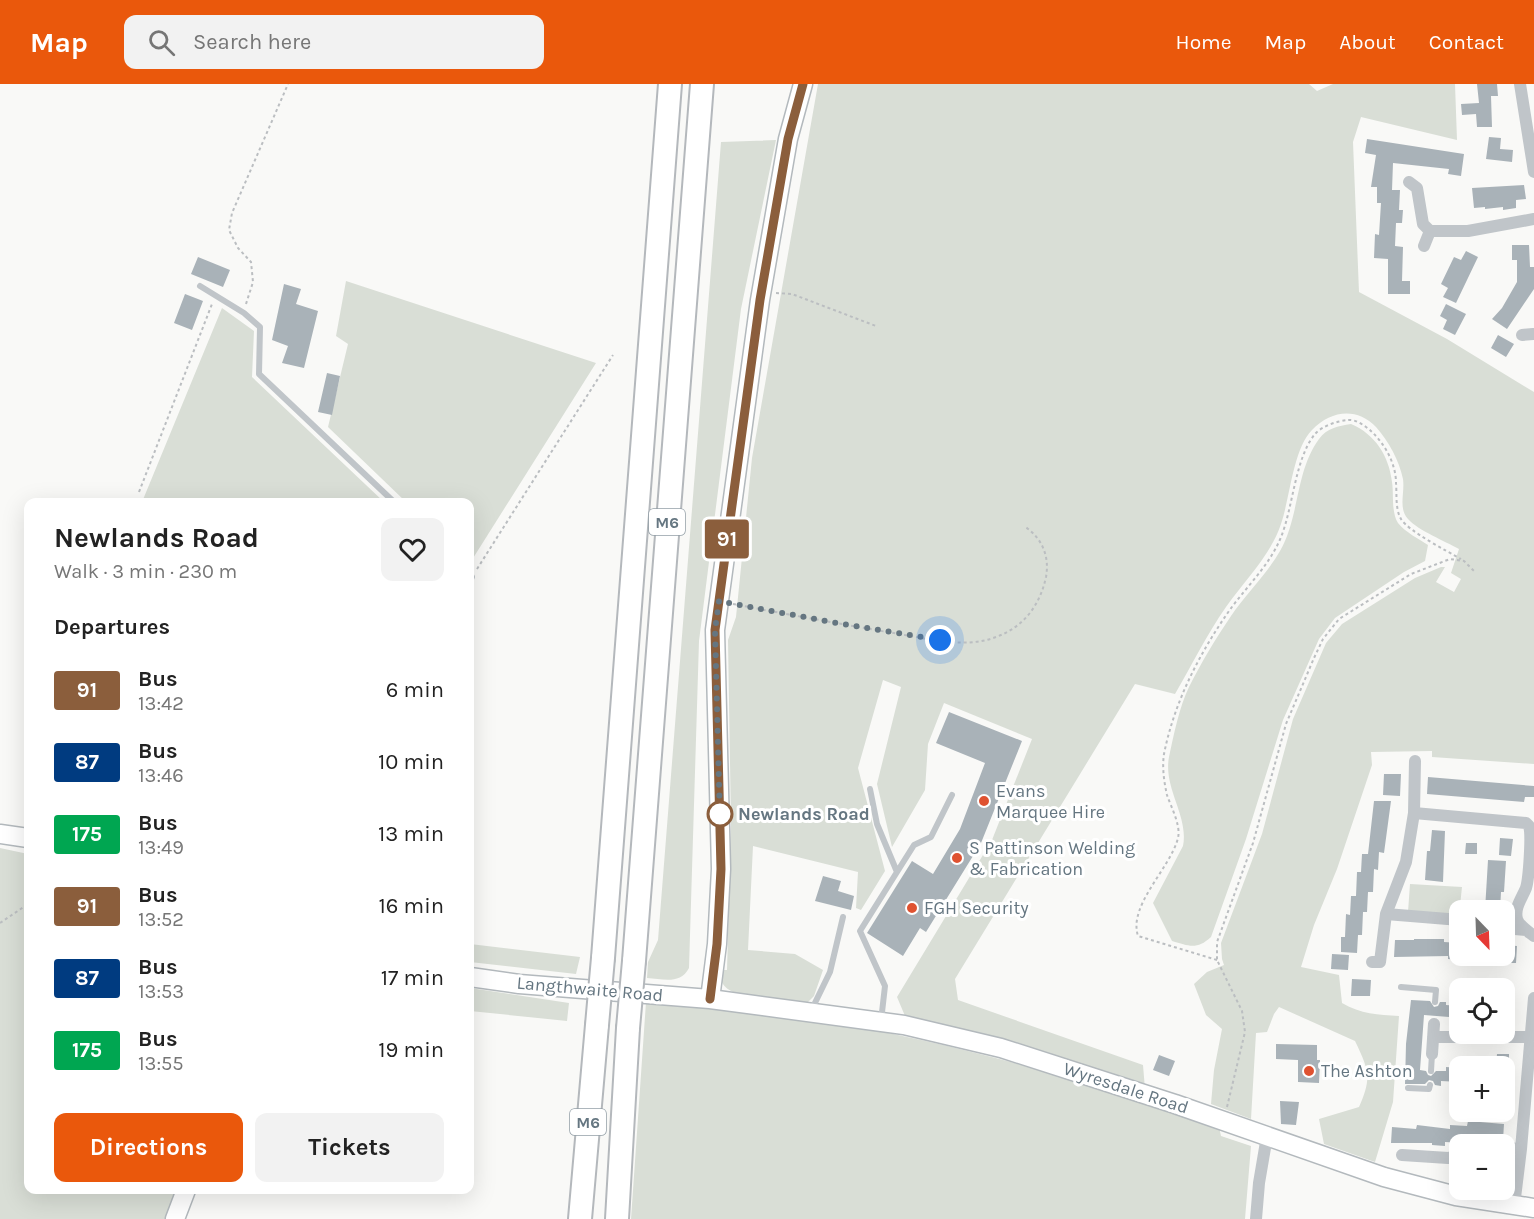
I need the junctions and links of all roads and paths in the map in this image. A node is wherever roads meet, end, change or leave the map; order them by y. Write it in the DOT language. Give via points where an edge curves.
graph roads {
  1 [pos="288,84"];
  2 [pos="670,84"];
  3 [pos="702,84"];
  4 [pos="803,84"];
  5 [pos="1520,84"];
  6 [pos="1534,172"];
  7 [pos="1417,184"];
  8 [pos="1534,219"];
  9 [pos="1430,231"];
  10 [pos="1424,246"];
  11 [pos="200,286"];
  12 [pos="761,292"];
  13 [pos="215,296"];
  14 [pos="244,313"];
  15 [pos="876,326"];
  16 [pos="613,356"];
  17 [pos="139,492"];
  18 [pos="390,498"];
  19 [pos="1024,526"];
  20 [pos="1464,561"];
  21 [pos="474,571"];
  22 [pos="1474,572"];
  23 [pos="719,601"];
  24 [pos="1415,761"];
  25 [pos="870,789"];
  26 [pos="952,795"];
  27 [pos="1414,813"];
  28 [pos="1530,821"];
  29 [pos="0,834"];
  30 [pos="24,837"];
  31 [pos="897,872"];
  32 [pos="24,907"];
  33 [pos="1386,914"];
  34 [pos="843,917"];
  35 [pos="1449,919"];
  36 [pos="0,923"];
  37 [pos="1515,930"];
  38 [pos="1530,933"];
  39 [pos="1217,960"];
  40 [pos="1372,962"];
  41 [pos="474,978"];
  42 [pos="1401,987"];
  43 [pos="1534,998"];
  44 [pos="710,999"];
  45 [pos="1435,1002"];
  46 [pos="810,1012"];
  47 [pos="881,1022"];
  48 [pos="1530,1037"];
  49 [pos="1432,1054"];
  50 [pos="1431,1071"];
  51 [pos="1430,1085"];
  52 [pos="1408,1088"];
  53 [pos="1223,1120"];
  54 [pos="1267,1136"];
  55 [pos="1515,1149"];
  56 [pos="1521,1149"];
  57 [pos="1402,1155"];
  58 [pos="1449,1158"];
  59 [pos="184,1194"];
  60 [pos="1514,1206"];
  61 [pos="1534,1208"];
  62 [pos="175,1219"];
  63 [pos="580,1219"];
  64 [pos="617,1219"];
  65 [pos="1256,1219"];
  1 -- 14 [label="path" via="231,213 229,230 251,262 253,282"];
  2 -- 63 [label="highway, M6, bridge"];
  3 -- 64 [label="highway, M6, bridge" via="628,1028"];
  4 -- 12 [label="street" via="788,139"];
  5 -- 6 [label="street" via="1517,109"];
  7 -- 9 [label="street" via="1423,224"];
  8 -- 9 [label="street" via="1468,231"];
  9 -- 10 [label="street"];
  11 -- 13 [label="lane"];
  12 -- 15 [label="path" via="792,294"];
  12 -- 23 [label="street"];
  13 -- 14 [label="lane"];
  13 -- 17 [label="path"];
  14 -- 18 [label="lane" via="260,327 259,374"];
  16 -- 21 [label="path"];
  19 -- 23 [label="path" via="1038,535 1046,556 1043,591 1028,616 1014,629 995,638 954,642"];
  20 -- 22 [label="path"];
  20 -- 39 [label="path" via="1450,559 1411,574 1340,620 1323,639 1286,724 1253,843 1217,942"];
  20 -- 39 [label="path" via="1400,518 1390,458 1380,440 1365,426 1350,419 1330,424 1315,434 1305,454 1277,548 1228,612 1185,686 1164,756 1164,778 1178,836 1137,914 1135,927 1138,936"];
  23 -- 44 [label="street" via="715,630 721,869"];
  24 -- 27 [label="street"];
  25 -- 31 [label="lane" via="877,824"];
  26 -- 31 [label="lane" via="931,837 914,846"];
  27 -- 28 [label="street"];
  27 -- 33 [label="street" via="1406,862"];
  28 -- 38 [label="street" via="1526,887 1517,917"];
  29 -- 30 [label="street"];
  31 -- 47 [label="lane" via="860,931 885,986"];
  32 -- 36 [label="path"];
  33 -- 35 [label="street"];
  33 -- 40 [label="street" via="1380,962"];
  34 -- 46 [label="lane" via="830,972"];
  37 -- 38 [label="street"];
  39 -- 53 [label="path" via="1242,1011 1245,1032"];
  41 -- 44 [label="street, Langthwaite Road"];
  42 -- 45 [label="lane" via="1436,990"];
  43 -- 48 [label="street"];
  44 -- 46 [label="street, Wyresdale Road"];
  46 -- 47 [label="street, Wyresdale Road"];
  47 -- 53 [label="street, Wyresdale Road" via="1000,1048"];
  48 -- 49 [label="street" via="1434,1026"];
  48 -- 56 [label="street"];
  49 -- 50 [label="lane"];
  51 -- 52 [label="lane" via="1429,1089"];
  53 -- 54 [label="street, Wyresdale Road"];
  54 -- 60 [label="street, Wyresdale Road" via="1393,1180"];
  54 -- 65 [label="street"];
  55 -- 56 [label="street"];
  56 -- 60 [label="street"];
  57 -- 58 [label="street"];
  59 -- 62 [label="street"];
  60 -- 61 [label="street, Wyresdale Road"];
}
